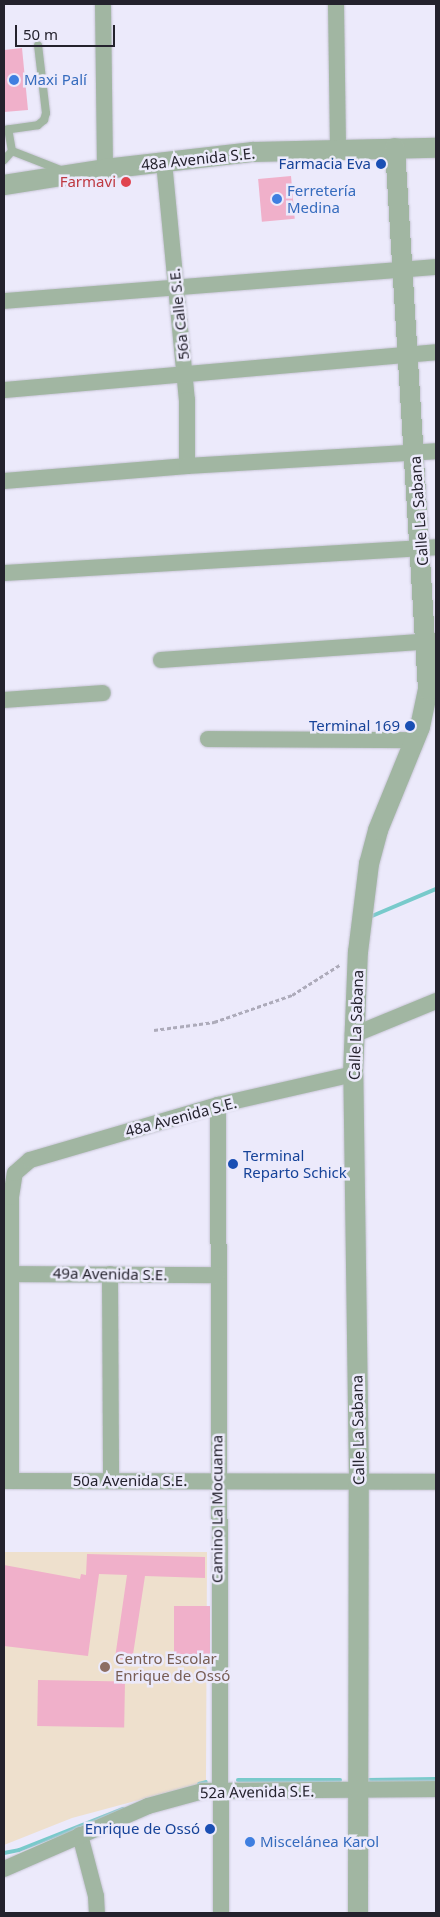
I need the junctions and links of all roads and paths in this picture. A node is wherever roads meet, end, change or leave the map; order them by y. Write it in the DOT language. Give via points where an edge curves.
graph roads {
  1 [pos="103,4"];
  2 [pos="336,4"];
  3 [pos="38,45"];
  4 [pos="6,130"];
  5 [pos="338,148"];
  6 [pos="395,148"];
  7 [pos="436,148"];
  8 [pos="12,151"];
  9 [pos="4,160"];
  10 [pos="164,162"];
  11 [pos="104,169"];
  12 [pos="72,175"];
  13 [pos="4,186"];
  14 [pos="436,267"];
  15 [pos="403,271"];
  16 [pos="175,289"];
  17 [pos="4,301"];
  18 [pos="436,352"];
  19 [pos="408,354"];
  20 [pos="185,376"];
  21 [pos="4,390"];
  22 [pos="436,451"];
  23 [pos="415,454"];
  24 [pos="187,466"];
  25 [pos="4,481"];
  26 [pos="429,548"];
  27 [pos="4,574"];
  28 [pos="432,642"];
  29 [pos="161,660"];
  30 [pos="103,693"];
  31 [pos="4,700"];
  32 [pos="208,739"];
  33 [pos="415,740"];
  34 [pos="358,952"];
  35 [pos="436,1000"];
  36 [pos="154,1030"];
  37 [pos="354,1035"];
  38 [pos="353,1074"];
  39 [pos="218,1106"];
  40 [pos="7,1273"];
  41 [pos="110,1274"];
  42 [pos="217,1275"];
  43 [pos="359,1480"];
  44 [pos="111,1481"];
  45 [pos="217,1481"];
  46 [pos="8,1482"];
  47 [pos="436,1482"];
  48 [pos="436,1789"];
  49 [pos="219,1790"];
  50 [pos="357,1790"];
  51 [pos="80,1835"];
  52 [pos="4,1869"];
  53 [pos="97,1913"];
  54 [pos="221,1913"];
  55 [pos="358,1913"];
  1 -- 11 [label="street"];
  2 -- 5 [label="street"];
  3 -- 4 [label="lane" via="46,113 44,120 38,125"];
  4 -- 8 [label="lane"];
  5 -- 6 [label="street, 48a Avenida S.E."];
  5 -- 10 [label="street, 48a Avenida S.E." via="253,152"];
  6 -- 7 [label="street, 48a Avenida S.E."];
  6 -- 15 [label="street, Calle La Sabana"];
  8 -- 9 [label="lane"];
  8 -- 12 [label="lane"];
  10 -- 11 [label="street, 48a Avenida S.E."];
  10 -- 16 [label="street, 56a Calle S.E."];
  11 -- 12 [label="street, 48a Avenida S.E."];
  12 -- 13 [label="street, 48a Avenida S.E."];
  14 -- 15 [label="street"];
  15 -- 16 [label="street"];
  15 -- 19 [label="street, Calle La Sabana"];
  16 -- 17 [label="street"];
  16 -- 20 [label="street, 56a Calle S.E."];
  18 -- 19 [label="street"];
  19 -- 20 [label="street"];
  19 -- 23 [label="street, Calle La Sabana"];
  20 -- 21 [label="street"];
  20 -- 24 [label="street, 56a Calle S.E."];
  22 -- 23 [label="street"];
  23 -- 24 [label="street"];
  23 -- 26 [label="street, Calle La Sabana"];
  24 -- 25 [label="street"];
  26 -- 27 [label="street"];
  26 -- 28 [label="street, Calle La Sabana"];
  28 -- 29 [label="street"];
  28 -- 33 [label="street, Calle La Sabana" via="429,705"];
  30 -- 31 [label="street"];
  32 -- 33 [label="street"];
  33 -- 34 [label="street, Calle La Sabana" via="378,830 369,864"];
  34 -- 36 [label="path" via="292,994 214,1022"];
  34 -- 37 [label="street, Calle La Sabana"];
  35 -- 37 [label="street"];
  37 -- 38 [label="street, Calle La Sabana"];
  38 -- 39 [label="street, 48a Avenida S.E."];
  38 -- 43 [label="street, Calle La Sabana"];
  39 -- 40 [label="street, 48a Avenida S.E." via="30,1160 15,1173 10,1197"];
  39 -- 42 [label="street, Camino La Mocuama"];
  40 -- 41 [label="street, 49a Avenida S.E."];
  40 -- 46 [label="street"];
  41 -- 42 [label="street, 49a Avenida S.E."];
  41 -- 44 [label="street"];
  42 -- 45 [label="street, Camino La Mocuama"];
  43 -- 45 [label="street, 50a Avenida S.E."];
  43 -- 47 [label="street, 50a Avenida S.E."];
  43 -- 50 [label="street, Calle La Sabana"];
  44 -- 45 [label="street, 50a Avenida S.E."];
  44 -- 46 [label="street, 50a Avenida S.E."];
  45 -- 49 [label="street, Camino La Mocuama"];
  48 -- 50 [label="street, 52a Avenida S.E."];
  49 -- 50 [label="street, 52a Avenida S.E."];
  49 -- 51 [label="street, 52a Avenida S.E." via="203,1791 148,1806"];
  49 -- 54 [label="street, Camino La Mocuama"];
  50 -- 55 [label="street, Calle La Sabana"];
  51 -- 52 [label="street, 52a Avenida S.E."];
  51 -- 53 [label="street" via="96,1896"];
}
